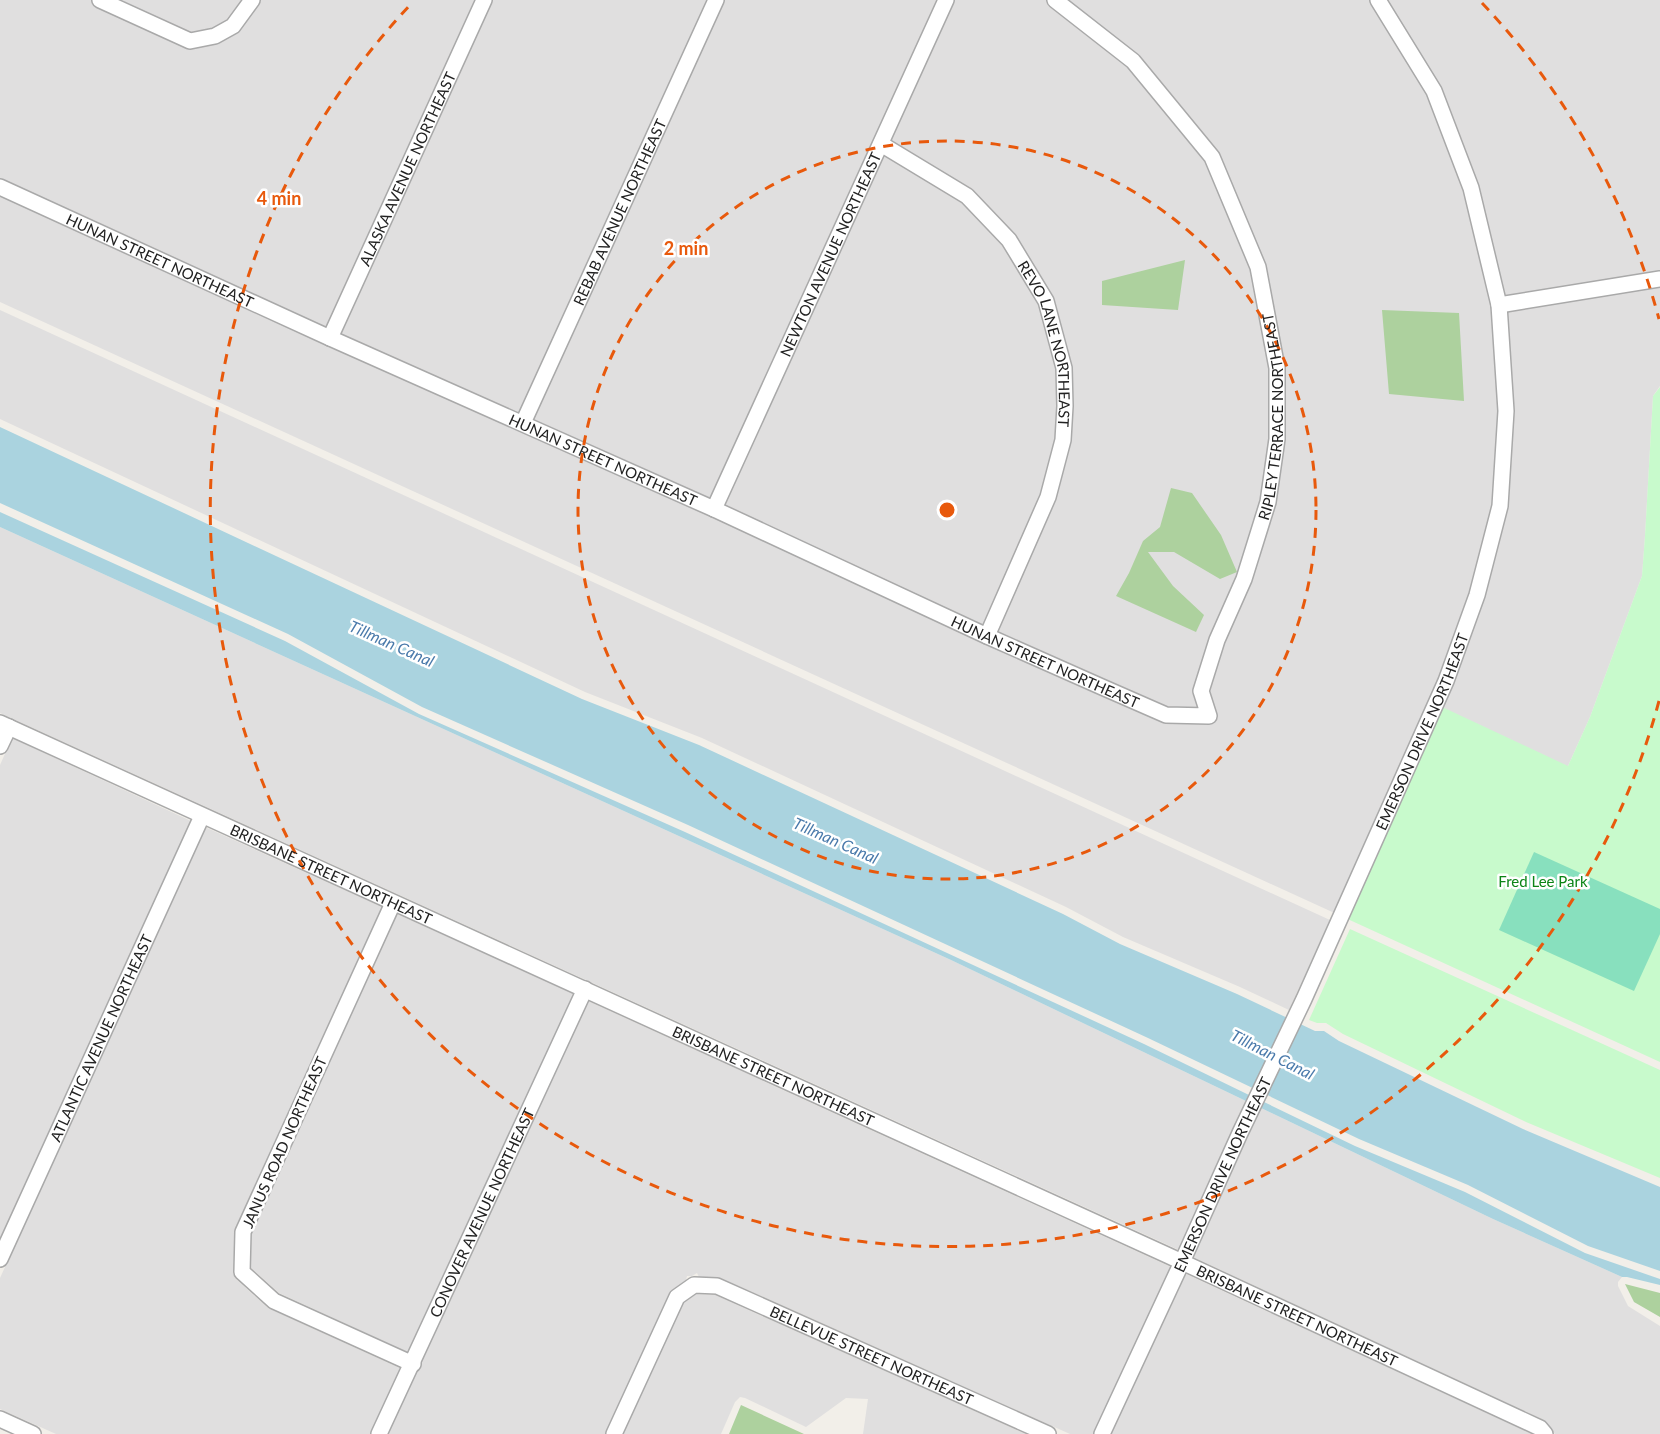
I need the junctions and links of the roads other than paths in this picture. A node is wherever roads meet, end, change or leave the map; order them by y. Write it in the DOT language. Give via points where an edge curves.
graph roads {
  1 [pos="100,0"];
  2 [pos="252,0"];
  3 [pos="484,0"];
  4 [pos="716,0"];
  5 [pos="946,0"];
  6 [pos="1054,0"];
  7 [pos="1378,0"];
  8 [pos="882,144"];
  9 [pos="0,187"];
  10 [pos="1660,279"];
  11 [pos="1499,305"];
  12 [pos="330,338"];
  13 [pos="523,423"];
  14 [pos="714,509"];
  15 [pos="987,636"];
  16 [pos="1209,716"];
  17 [pos="4,725"];
  18 [pos="0,746"];
  19 [pos="202,816"];
  20 [pos="393,903"];
  21 [pos="585,989"];
  22 [pos="0,1258"];
  23 [pos="1182,1262"];
  24 [pos="413,1364"];
  25 [pos="0,1419"];
  26 [pos="33,1434"];
  27 [pos="379,1434"];
  28 [pos="614,1434"];
  29 [pos="1048,1434"];
  30 [pos="1102,1434"];
  31 [pos="1545,1434"];
  1 -- 2 [label="street" via="190,41 215,36 233,26"];
  3 -- 12 [label="street, ALASKA AVENUE NORTHEAST"];
  4 -- 13 [label="street, REBAB AVENUE NORTHEAST"];
  5 -- 8 [label="street, NEWTON AVENUE NORTHEAST"];
  6 -- 16 [label="street, RIPLEY TERRACE NORTHEAST" via="1132,61 1212,157 1259,270 1277,368 1277,439 1268,502 1244,579 1217,640 1201,691"];
  7 -- 11 [label="street, EMERSON DRIVE NORTHEAST" via="1434,91 1471,188"];
  8 -- 14 [label="street, NEWTON AVENUE NORTHEAST"];
  8 -- 15 [label="street, REVO LANE NORTHEAST" via="967,196 1009,240 1046,301 1064,368 1063,440 1048,497"];
  9 -- 12 [label="street, HUNAN STREET NORTHEAST"];
  10 -- 11 [label="street"];
  11 -- 23 [label="street, EMERSON DRIVE NORTHEAST" via="1506,411 1500,506 1477,595 1446,681"];
  12 -- 13 [label="street, HUNAN STREET NORTHEAST"];
  13 -- 14 [label="street, HUNAN STREET NORTHEAST"];
  14 -- 15 [label="street, HUNAN STREET NORTHEAST"];
  15 -- 16 [label="street, HUNAN STREET NORTHEAST" via="1166,715"];
  17 -- 18 [label="street"];
  17 -- 19 [label="street, BRISBANE STREET NORTHEAST"];
  19 -- 20 [label="street, BRISBANE STREET NORTHEAST"];
  19 -- 22 [label="street, ATLANTIC AVENUE NORTHEAST"];
  20 -- 21 [label="street, BRISBANE STREET NORTHEAST"];
  20 -- 24 [label="street, JANUS ROAD NORTHEAST" via="243,1232 242,1272 274,1301"];
  21 -- 23 [label="street, BRISBANE STREET NORTHEAST"];
  21 -- 24 [label="street, CONOVER AVENUE NORTHEAST"];
  23 -- 30 [label="street, EMERSON DRIVE NORTHEAST"];
  23 -- 31 [label="street, BRISBANE STREET NORTHEAST" via="1540,1428"];
  24 -- 27 [label="street, CONOVER AVENUE NORTHEAST"];
  25 -- 26 [label="street"];
  28 -- 29 [label="street, BELLEVUE STREET NORTHEAST" via="677,1298 694,1285 717,1286"];
}
